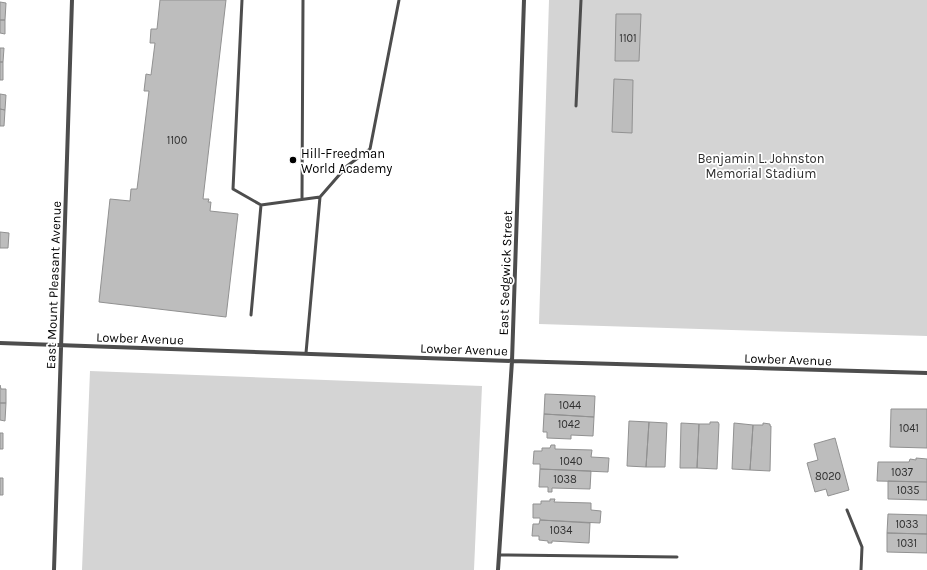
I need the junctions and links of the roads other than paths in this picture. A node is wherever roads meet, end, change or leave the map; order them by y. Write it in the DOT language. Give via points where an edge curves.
graph roads {
  1 [pos="72,0"];
  2 [pos="242,0"];
  3 [pos="303,0"];
  4 [pos="399,0"];
  5 [pos="524,0"];
  6 [pos="581,0"];
  7 [pos="576,106"];
  8 [pos="320,196"];
  9 [pos="302,199"];
  10 [pos="261,205"];
  11 [pos="251,315"];
  12 [pos="0,343"];
  13 [pos="61,346"];
  14 [pos="306,354"];
  15 [pos="512,361"];
  16 [pos="927,373"];
  17 [pos="847,510"];
  18 [pos="499,555"];
  19 [pos="677,557"];
  20 [pos="54,570"];
  21 [pos="498,570"];
  22 [pos="861,570"];
  1 -- 13 [label="street, East Mount Pleasant Avenue"];
  2 -- 10 [label="lane" via="233,189"];
  3 -- 9 [label="lane"];
  4 -- 8 [label="lane" via="370,149 347,166"];
  5 -- 15 [label="street, East Sedgwick Street"];
  6 -- 7 [label="lane"];
  8 -- 9 [label="lane"];
  8 -- 14 [label="lane"];
  9 -- 10 [label="lane"];
  10 -- 11 [label="lane"];
  12 -- 13 [label="street, Lowber Avenue"];
  13 -- 14 [label="street, Lowber Avenue"];
  13 -- 20 [label="street, East Mount Pleasant Avenue"];
  14 -- 15 [label="street, Lowber Avenue"];
  15 -- 16 [label="street, Lowber Avenue"];
  15 -- 18 [label="street, East Sedgwick Street"];
  17 -- 22 [label="lane" via="862,547"];
  18 -- 19 [label="lane"];
  18 -- 21 [label="street, East Sedgwick Street"];
}
